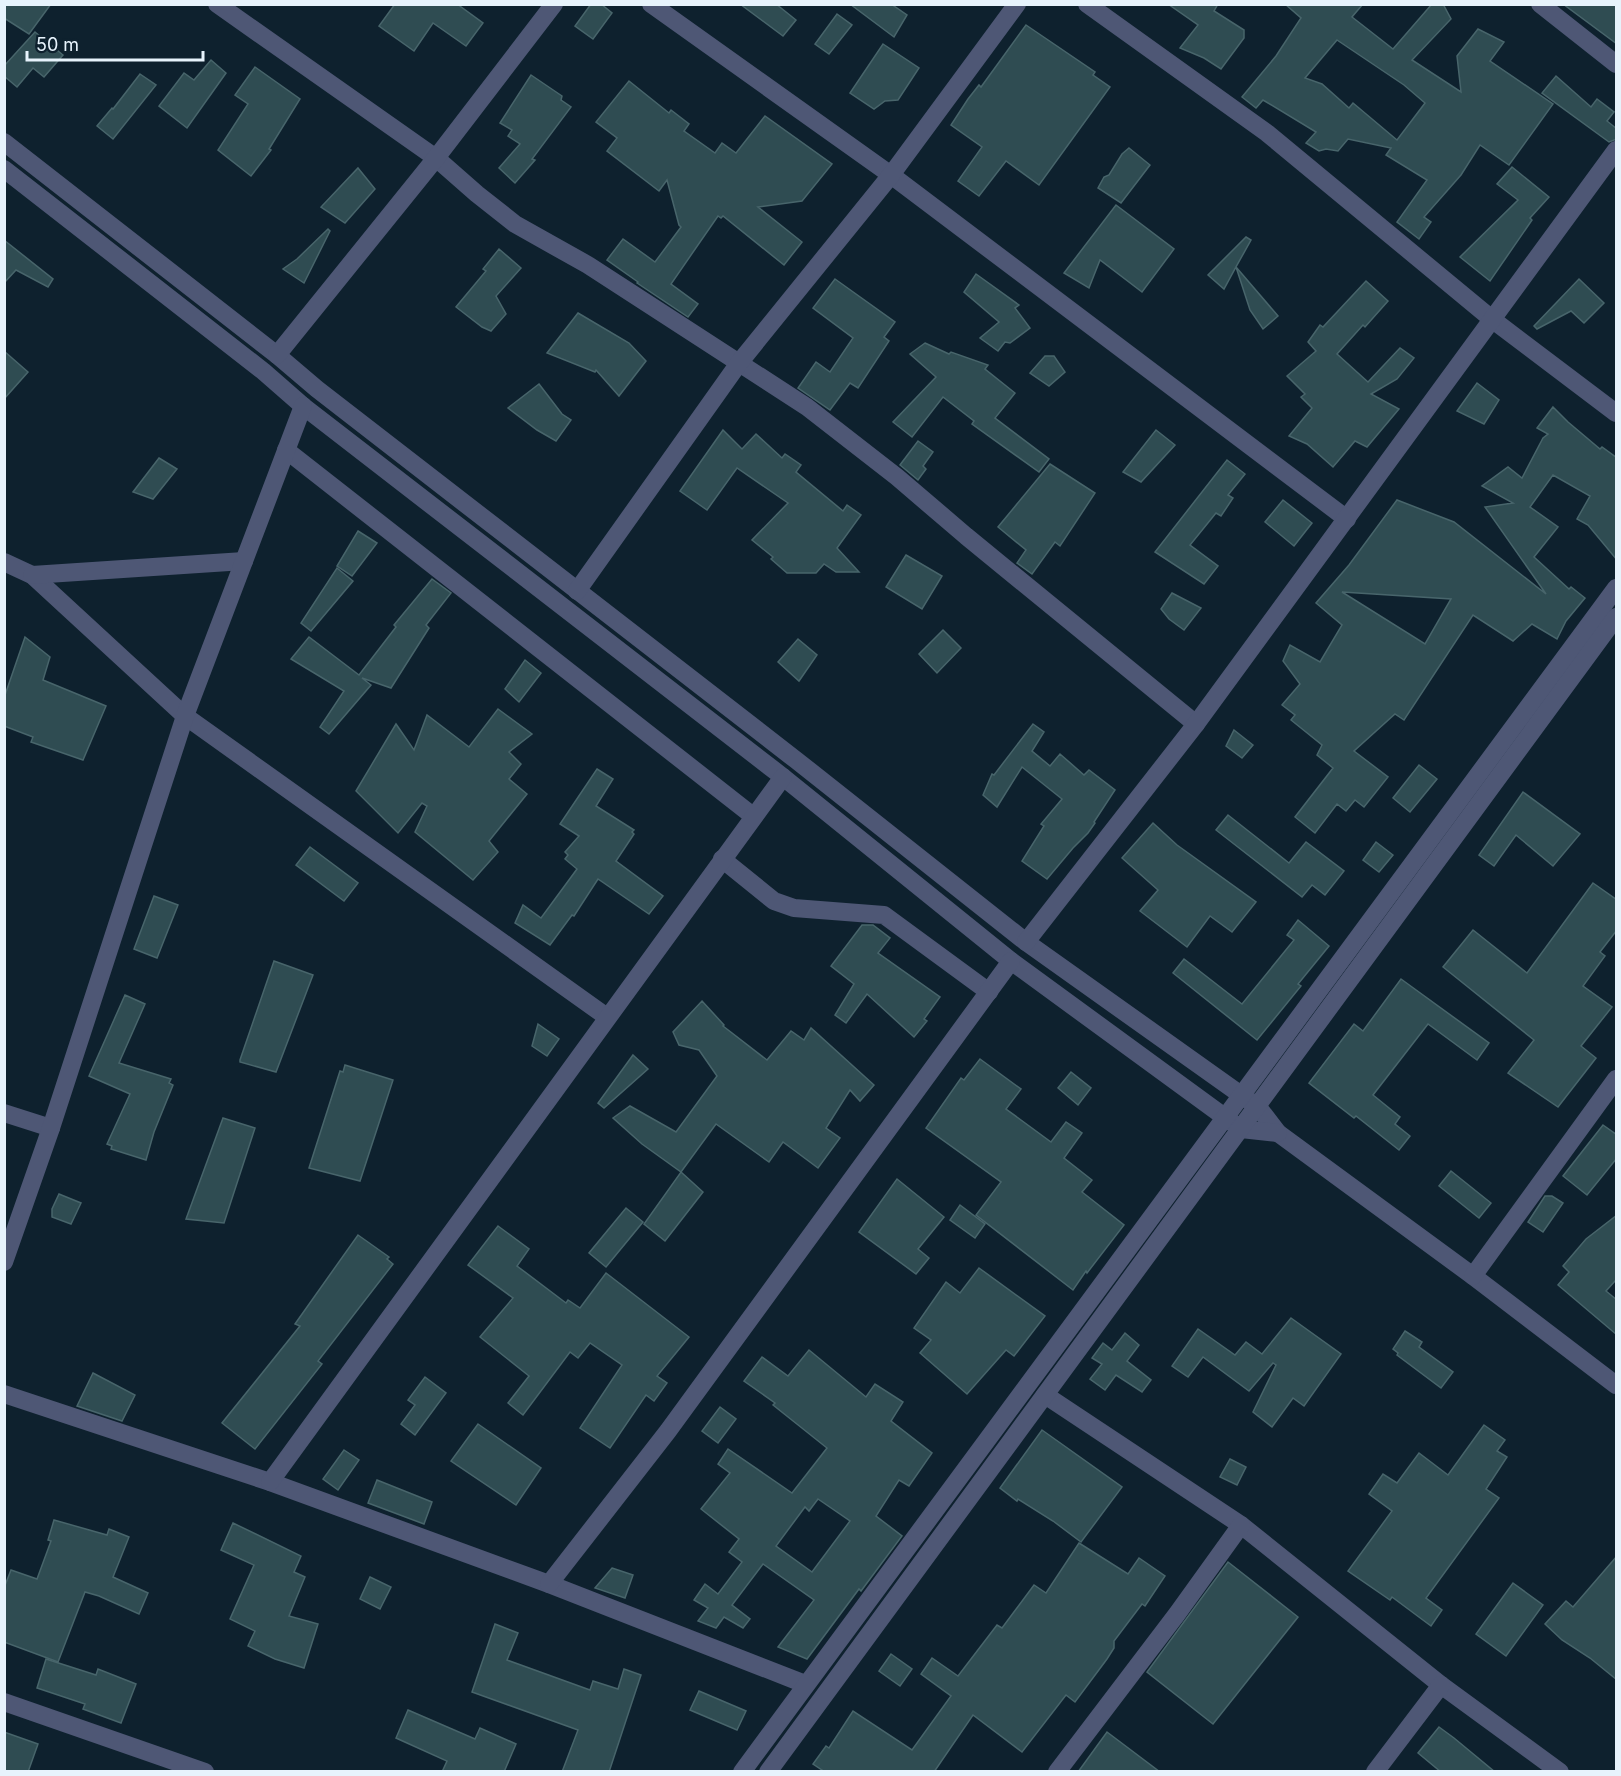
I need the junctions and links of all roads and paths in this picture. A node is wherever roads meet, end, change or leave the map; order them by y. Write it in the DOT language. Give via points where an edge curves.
graph roads {
  1 [pos="217,4"];
  2 [pos="554,4"];
  3 [pos="651,4"];
  4 [pos="1017,4"];
  5 [pos="1087,4"];
  6 [pos="1540,4"];
  7 [pos="1617,64"];
  8 [pos="4,142"];
  9 [pos="1617,150"];
  10 [pos="436,158"];
  11 [pos="4,169"];
  12 [pos="891,175"];
  13 [pos="1492,320"];
  14 [pos="277,355"];
  15 [pos="739,363"];
  16 [pos="303,406"];
  17 [pos="1617,413"];
  18 [pos="286,450"];
  19 [pos="1347,519"];
  20 [pos="244,561"];
  21 [pos="4,562"];
  22 [pos="32,575"];
  23 [pos="1617,588"];
  24 [pos="577,591"];
  25 [pos="1617,617"];
  26 [pos="185,716"];
  27 [pos="1196,724"];
  28 [pos="783,777"];
  29 [pos="753,816"];
  30 [pos="722,859"];
  31 [pos="1026,942"];
  32 [pos="1011,961"];
  33 [pos="989,992"];
  34 [pos="607,1017"];
  35 [pos="1617,1079"];
  36 [pos="1242,1096"];
  37 [pos="1258,1107"];
  38 [pos="4,1113"];
  39 [pos="1233,1124"];
  40 [pos="51,1128"];
  41 [pos="1278,1133"];
  42 [pos="4,1262"];
  43 [pos="1473,1276"];
  44 [pos="1617,1385"];
  45 [pos="4,1394"];
  46 [pos="1045,1395"];
  47 [pos="270,1482"];
  48 [pos="1241,1525"];
  49 [pos="549,1584"];
  50 [pos="805,1684"];
  51 [pos="1441,1685"];
  52 [pos="4,1702"];
  53 [pos="205,1772"];
  54 [pos="742,1772"];
  55 [pos="768,1772"];
  56 [pos="1057,1772"];
  57 [pos="1375,1772"];
  58 [pos="1560,1772"];
  1 -- 10 [label="street"];
  2 -- 10 [label="street"];
  3 -- 12 [label="street"];
  4 -- 12 [label="street"];
  5 -- 13 [label="street" via="1267,133"];
  6 -- 7 [label="street"];
  8 -- 14 [label="street"];
  9 -- 13 [label="street"];
  10 -- 14 [label="street"];
  10 -- 15 [label="street" via="516,224 588,265"];
  11 -- 16 [label="street"];
  12 -- 15 [label="street"];
  12 -- 19 [label="street"];
  13 -- 17 [label="street"];
  13 -- 19 [label="street"];
  14 -- 24 [label="street"];
  15 -- 24 [label="street"];
  15 -- 27 [label="street" via="807,407 897,477"];
  16 -- 18 [label="street"];
  16 -- 28 [label="street"];
  18 -- 20 [label="street"];
  18 -- 29 [label="street"];
  19 -- 27 [label="street"];
  20 -- 22 [label="street"];
  20 -- 26 [label="street"];
  21 -- 22 [label="street"];
  22 -- 26 [label="street"];
  23 -- 36 [label="street"];
  24 -- 31 [label="street"];
  25 -- 37 [label="street"];
  26 -- 34 [label="street"];
  26 -- 40 [label="street"];
  27 -- 31 [label="street"];
  28 -- 29 [label="street"];
  28 -- 32 [label="street"];
  29 -- 30 [label="street"];
  30 -- 33 [label="street" via="774,901 794,908 884,915"];
  30 -- 34 [label="street"];
  31 -- 36 [label="street"];
  32 -- 33 [label="street"];
  32 -- 39 [label="street"];
  33 -- 49 [label="street" via="668,1431"];
  34 -- 47 [label="street"];
  35 -- 43 [label="street"];
  36 -- 37 [label="street"];
  36 -- 39 [label="street"];
  37 -- 39 [label="street"];
  37 -- 41 [label="street"];
  38 -- 40 [label="street"];
  39 -- 41 [label="street"];
  39 -- 46 [label="street"];
  39 -- 50 [label="street"];
  40 -- 42 [label="street"];
  41 -- 43 [label="street"];
  43 -- 44 [label="street"];
  45 -- 47 [label="street"];
  46 -- 48 [label="street"];
  46 -- 55 [label="street"];
  47 -- 49 [label="street"];
  48 -- 51 [label="street"];
  48 -- 56 [label="street"];
  49 -- 50 [label="street"];
  50 -- 54 [label="street"];
  51 -- 57 [label="street"];
  51 -- 58 [label="street"];
  52 -- 53 [label="street"];
}
